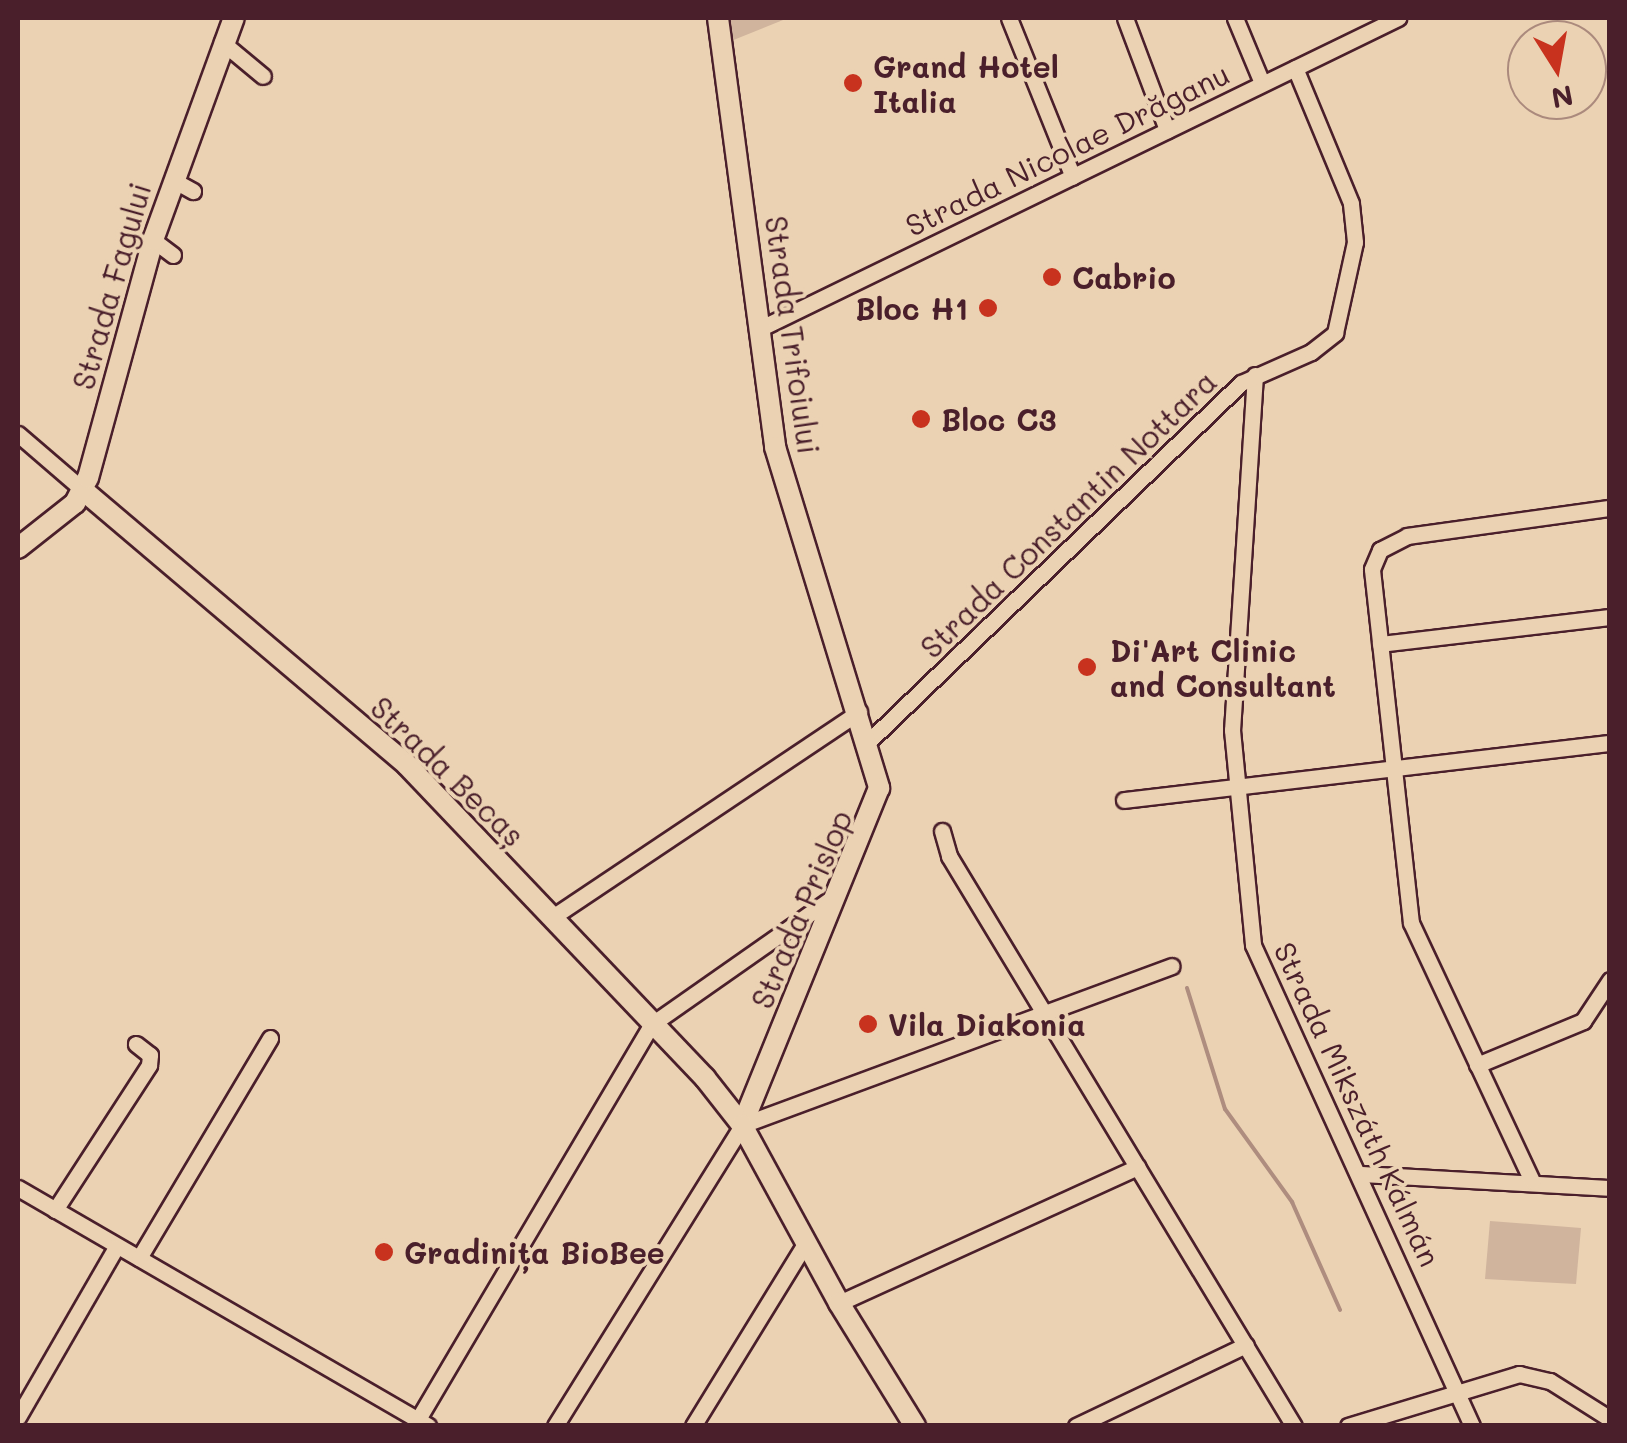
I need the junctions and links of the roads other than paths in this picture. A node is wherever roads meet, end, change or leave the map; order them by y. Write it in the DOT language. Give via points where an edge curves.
graph roads {
  1 [pos="234,18"];
  2 [pos="718,18"];
  3 [pos="1009,18"];
  4 [pos="1125,18"];
  5 [pos="1235,18"];
  6 [pos="1398,18"];
  7 [pos="222,42"];
  8 [pos="1295,68"];
  9 [pos="263,76"];
  10 [pos="1262,83"];
  11 [pos="1167,130"];
  12 [pos="1073,178"];
  13 [pos="173,180"];
  14 [pos="193,191"];
  15 [pos="153,240"];
  16 [pos="173,255"];
  17 [pos="759,329"];
  18 [pos="1255,376"];
  19 [pos="18,434"];
  20 [pos="84,490"];
  21 [pos="1610,508"];
  22 [pos="18,548"];
  23 [pos="1610,618"];
  24 [pos="1380,644"];
  25 [pos="859,712"];
  26 [pos="868,742"];
  27 [pos="1610,743"];
  28 [pos="1393,768"];
  29 [pos="1235,787"];
  30 [pos="1124,800"];
  31 [pos="942,831"];
  32 [pos="843,890"];
  33 [pos="551,918"];
  34 [pos="1172,966"];
  35 [pos="1610,980"];
  36 [pos="1050,1016"];
  37 [pos="652,1024"];
  38 [pos="270,1038"];
  39 [pos="136,1044"];
  40 [pos="1477,1065"];
  41 [pos="742,1125"];
  42 [pos="1137,1166"];
  43 [pos="1360,1174"];
  44 [pos="1532,1182"];
  45 [pos="18,1188"];
  46 [pos="1610,1188"];
  47 [pos="55,1210"];
  48 [pos="806,1242"];
  49 [pos="116,1247"];
  50 [pos="139,1258"];
  51 [pos="839,1303"];
  52 [pos="1246,1345"];
  53 [pos="1461,1390"];
  54 [pos="18,1417"];
  55 [pos="1610,1418"];
  56 [pos="419,1424"];
  57 [pos="554,1426"];
  58 [pos="693,1426"];
  59 [pos="916,1426"];
  60 [pos="1076,1426"];
  61 [pos="1294,1426"];
  62 [pos="1348,1426"];
  63 [pos="1472,1426"];
  1 -- 7 [label="main road, Strada Fagului"];
  2 -- 17 [label="main road, Strada Trifoiului"];
  3 -- 12 [label="street"];
  4 -- 11 [label="street"];
  5 -- 10 [label="street"];
  6 -- 8 [label="street, Strada Nicolae Drăganu"];
  7 -- 9 [label="street"];
  7 -- 13 [label="main road, Strada Fagului"];
  8 -- 10 [label="street, Strada Nicolae Drăganu"];
  8 -- 18 [label="street, Strada Constantin Nottara" via="1350,202 1355,242 1335,333 1311,352"];
  10 -- 11 [label="street, Strada Nicolae Drăganu"];
  11 -- 12 [label="street, Strada Nicolae Drăganu"];
  12 -- 17 [label="street, Strada Nicolae Drăganu"];
  13 -- 14 [label="street"];
  13 -- 15 [label="main road, Strada Fagului"];
  15 -- 16 [label="street"];
  15 -- 20 [label="main road, Strada Fagului"];
  17 -- 25 [label="main road, Strada Trifoiului" via="778,458"];
  18 -- 26 [label="street, Strada Constantin Nottara"];
  18 -- 29 [label="street, Strada Mikszáth Kálmán" via="1232,716"];
  19 -- 20 [label="street"];
  20 -- 22 [label="main road"];
  20 -- 33 [label="main road, Strada Becaș" via="407,765"];
  21 -- 24 [label="street" via="1407,536 1380,550 1372,579"];
  23 -- 24 [label="street"];
  24 -- 28 [label="street"];
  25 -- 26 [label="main road, Strada Prislop"];
  25 -- 33 [label="street"];
  26 -- 32 [label="main road, Strada Prislop" via="879,797"];
  27 -- 28 [label="street"];
  28 -- 29 [label="street"];
  28 -- 40 [label="street" via="1411,923"];
  29 -- 30 [label="street"];
  29 -- 43 [label="street, Strada Mikszáth Kálmán" via="1253,945"];
  31 -- 36 [label="street" via="949,856"];
  32 -- 37 [label="street"];
  32 -- 41 [label="main road, Strada Prislop"];
  33 -- 37 [label="main road, Strada Becaș"];
  34 -- 36 [label="street"];
  35 -- 40 [label="street" via="1582,1022"];
  36 -- 41 [label="street"];
  36 -- 42 [label="street"];
  37 -- 41 [label="main road, Strada Becaș"];
  37 -- 56 [label="street"];
  38 -- 50 [label="street"];
  39 -- 47 [label="street" via="150,1056 149,1065"];
  40 -- 44 [label="street"];
  41 -- 48 [label="main road, Strada Becaș"];
  41 -- 57 [label="street"];
  42 -- 51 [label="street"];
  42 -- 52 [label="street"];
  43 -- 44 [label="street"];
  43 -- 53 [label="street, Strada Mikszáth Kálmán"];
  44 -- 46 [label="street"];
  45 -- 47 [label="street"];
  47 -- 49 [label="street"];
  48 -- 51 [label="main road, Strada Becaș"];
  48 -- 58 [label="street"];
  49 -- 50 [label="street"];
  49 -- 54 [label="street"];
  50 -- 56 [label="street"];
  51 -- 59 [label="main road, Strada Becaș"];
  52 -- 60 [label="street"];
  52 -- 61 [label="street"];
  53 -- 55 [label="street" via="1504,1376 1532,1376"];
  53 -- 62 [label="street"];
  53 -- 63 [label="street, Strada Mikszáth Kálmán"];
}
